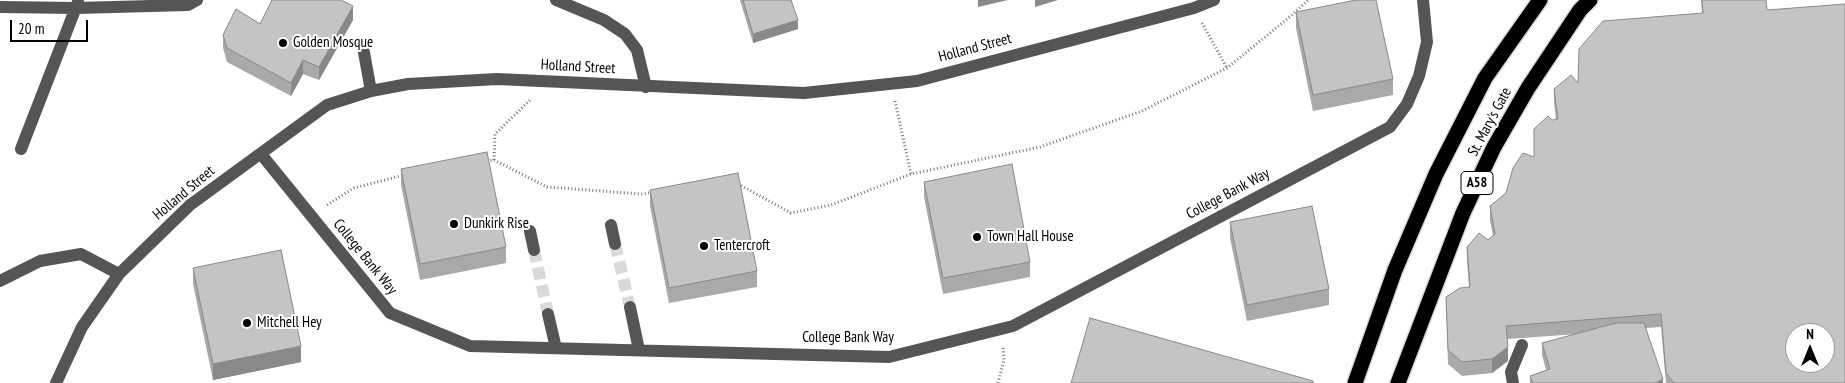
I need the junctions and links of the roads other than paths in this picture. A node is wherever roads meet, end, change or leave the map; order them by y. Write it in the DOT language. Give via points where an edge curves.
graph roads {
  1 [pos="197,0"];
  2 [pos="556,0"];
  3 [pos="1214,0"];
  4 [pos="1423,0"];
  5 [pos="1540,0"];
  6 [pos="1590,0"];
  7 [pos="78,4"];
  8 [pos="0,7"];
  9 [pos="363,47"];
  10 [pos="646,87"];
  11 [pos="371,92"];
  12 [pos="21,148"];
  13 [pos="261,154"];
  14 [pos="611,225"];
  15 [pos="530,231"];
  16 [pos="615,244"];
  17 [pos="534,250"];
  18 [pos="118,274"];
  19 [pos="0,282"];
  20 [pos="630,307"];
  21 [pos="548,314"];
  22 [pos="1522,345"];
  23 [pos="556,348"];
  24 [pos="639,350"];
  25 [pos="56,383"];
  26 [pos="1355,383"];
  27 [pos="1398,383"];
  28 [pos="1513,383"];
  1 -- 7 [label="street" via="188,4"];
  2 -- 10 [label="street" via="604,20 626,34 636,50"];
  3 -- 10 [label="street, Holland Street" via="917,81 804,93"];
  4 -- 24 [label="street, College Bank Way" via="1427,42 1419,76 1406,104 1390,126 1013,326 889,357"];
  5 -- 26 [label="highway, St. Mary's Gate / A58" via="1485,78 1436,174 1395,270"];
  6 -- 27 [label="highway, St. Mary's Gate / A58" via="1528,88 1494,147 1463,213"];
  7 -- 8 [label="street"];
  7 -- 12 [label="street"];
  9 -- 11 [label="street"];
  10 -- 11 [label="street, Holland Street" via="497,79 408,84"];
  11 -- 13 [label="street, Holland Street" via="327,105"];
  13 -- 18 [label="street, Holland Street" via="190,205"];
  13 -- 23 [label="street, College Bank Way" via="390,313 470,346"];
  14 -- 16 [label="street"];
  15 -- 17 [label="street"];
  18 -- 19 [label="street" via="81,254 40,261"];
  18 -- 25 [label="street, Holland Street" via="82,327"];
  20 -- 24 [label="street"];
  21 -- 23 [label="street"];
  22 -- 28 [label="street" via="1511,372"];
  23 -- 24 [label="street, College Bank Way"];
}
